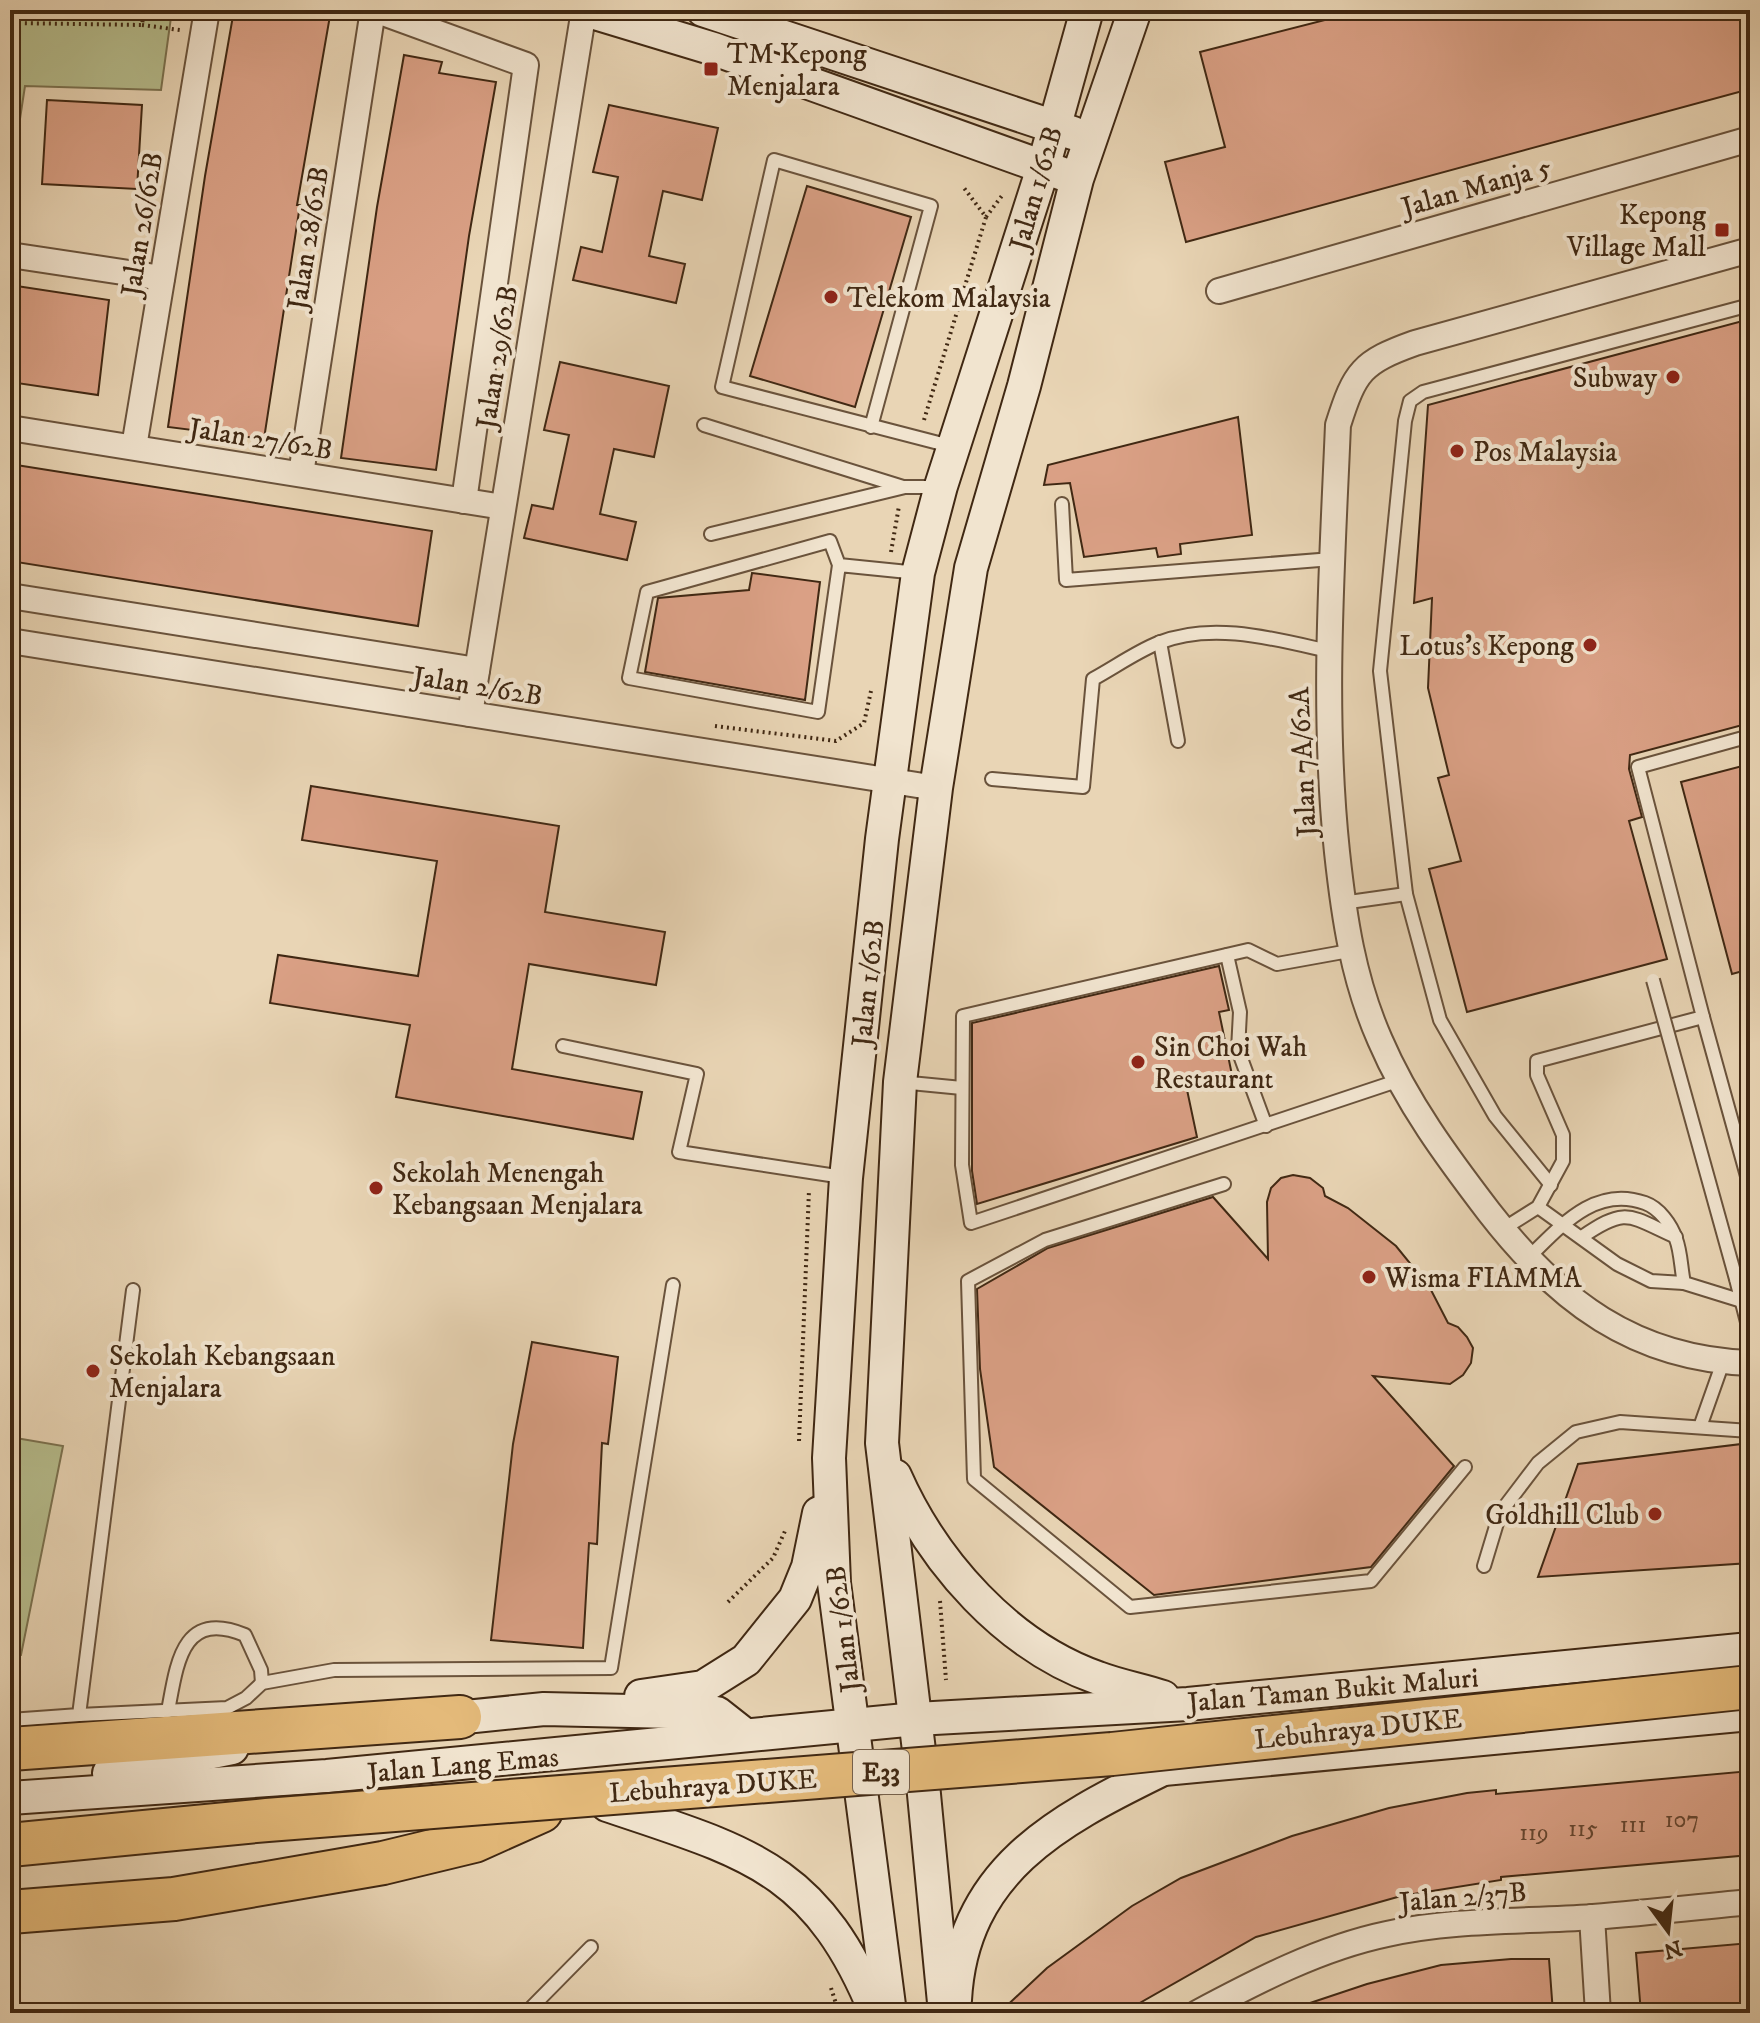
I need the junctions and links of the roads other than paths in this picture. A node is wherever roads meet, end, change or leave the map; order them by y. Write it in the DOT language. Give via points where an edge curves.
graph roads {
  1 [pos="207,10"];
  2 [pos="374,10"];
  3 [pos="584,10"];
  4 [pos="703,10"];
  5 [pos="1087,10"];
  6 [pos="1135,10"];
  7 [pos="1052,126"];
  8 [pos="1750,139"];
  9 [pos="1091,140"];
  10 [pos="1043,168"];
  11 [pos="1077,179"];
  12 [pos="1750,250"];
  13 [pos="10,255"];
  14 [pos="162,278"];
  15 [pos="1219,291"];
  16 [pos="1747,308"];
  17 [pos="704,425"];
  18 [pos="871,427"];
  19 [pos="10,428"];
  20 [pos="134,447"];
  21 [pos="954,447"];
  22 [pos="301,474"];
  23 [pos="941,486"];
  24 [pos="905,487"];
  25 [pos="464,501"];
  26 [pos="1062,504"];
  27 [pos="503,507"];
  28 [pos="711,534"];
  29 [pos="1332,559"];
  30 [pos="839,565"];
  31 [pos="918,573"];
  32 [pos="10,596"];
  33 [pos="10,641"];
  34 [pos="1160,642"];
  35 [pos="1328,651"];
  36 [pos="477,670"];
  37 [pos="470,714"];
  38 [pos="1750,736"];
  39 [pos="1178,741"];
  40 [pos="992,779"];
  41 [pos="890,781"];
  42 [pos="936,788"];
  43 [pos="1406,894"];
  44 [pos="1342,903"];
  45 [pos="1349,951"];
  46 [pos="1227,955"];
  47 [pos="1653,980"];
  48 [pos="1703,1017"];
  49 [pos="563,1046"];
  50 [pos="1400,1080"];
  51 [pos="900,1082"];
  52 [pos="962,1088"];
  53 [pos="1266,1126"];
  54 [pos="846,1178"];
  55 [pos="1224,1184"];
  56 [pos="1551,1185"];
  57 [pos="1750,1187"];
  58 [pos="1538,1207"];
  59 [pos="1562,1224"];
  60 [pos="1503,1229"];
  61 [pos="1582,1237"];
  62 [pos="1676,1238"];
  63 [pos="1528,1258"];
  64 [pos="1684,1283"];
  65 [pos="673,1285"];
  66 [pos="133,1290"];
  67 [pos="1742,1301"];
  68 [pos="1750,1334"];
  69 [pos="1723,1362"];
  70 [pos="1750,1363"];
  71 [pos="1700,1427"];
  72 [pos="1750,1431"];
  73 [pos="882,1443"];
  74 [pos="814,1454"];
  75 [pos="1465,1467"];
  76 [pos="1484,1566"];
  77 [pos="1750,1649"];
  78 [pos="1750,1664"];
  79 [pos="262,1683"];
  80 [pos="1750,1687"];
  81 [pos="1188,1704"];
  82 [pos="544,1709"];
  83 [pos="168,1711"];
  84 [pos="1750,1714"];
  85 [pos="79,1715"];
  86 [pos="460,1717"];
  87 [pos="916,1719"];
  88 [pos="10,1720"];
  89 [pos="854,1725"];
  90 [pos="745,1735"];
  91 [pos="10,1749"];
  92 [pos="1162,1770"];
  93 [pos="923,1784"];
  94 [pos="10,1789"];
  95 [pos="859,1790"];
  96 [pos="10,1798"];
  97 [pos="607,1805"];
  98 [pos="541,1811"];
  99 [pos="10,1816"];
  100 [pos="10,1845"];
  101 [pos="10,1860"];
  102 [pos="1750,1902"];
  103 [pos="10,1912"];
  104 [pos="1592,1917"];
  105 [pos="591,1947"];
  106 [pos="526,2013"];
  107 [pos="876,2013"];
  108 [pos="890,2013"];
  109 [pos="945,2013"];
  110 [pos="954,2013"];
  111 [pos="1197,2013"];
  112 [pos="1598,2013"];
  1 -- 14 [label="street, Jalan 26/62B"];
  2 -- 22 [label="street, Jalan 28/62B"];
  2 -- 25 [label="street, Jalan 29/62B" via="526,65"];
  3 -- 10 [label="main road" via="714,49"];
  3 -- 27 [label="street, Jalan 29/62B"];
  4 -- 7 [label="main road"];
  5 -- 7 [label="main road, Jalan 1/62B"];
  6 -- 9 [label="main road, Jalan 1/62B"];
  7 -- 9 [label="main road"];
  7 -- 10 [label="main road, Jalan 1/62B"];
  8 -- 15 [label="street, Jalan Manja 5"];
  9 -- 11 [label="main road, Jalan 1/62B"];
  10 -- 11 [label="main road"];
  10 -- 21 [label="main road, Jalan 1/62B"];
  11 -- 42 [label="main road, Jalan 1/62B" via="971,568"];
  12 -- 29 [label="street, Jalan 7A/62A" via="1381,355 1351,383 1338,425"];
  13 -- 14 [label="street"];
  14 -- 20 [label="street, Jalan 26/62B"];
  16 -- 43 [label="lane" via="1423,392 1410,401 1380,671"];
  17 -- 24 [label="lane"];
  18 -- 18 [label="lane" via="931,206 774,160 722,387"];
  18 -- 21 [label="lane"];
  19 -- 20 [label="street, Jalan 27/62B"];
  20 -- 22 [label="street, Jalan 27/62B"];
  21 -- 23 [label="main road, Jalan 1/62B"];
  22 -- 25 [label="street, Jalan 27/62B"];
  23 -- 24 [label="lane"];
  23 -- 31 [label="main road, Jalan 1/62B"];
  24 -- 28 [label="lane"];
  25 -- 27 [label="street, Jalan 27/62B"];
  26 -- 29 [label="lane" via="1066,580"];
  27 -- 36 [label="street, Jalan 29/62B"];
  29 -- 35 [label="street, Jalan 7A/62A"];
  30 -- 30 [label="lane" via="818,712 629,678 647,592 830,541"];
  30 -- 31 [label="lane"];
  31 -- 41 [label="main road, Jalan 1/62B"];
  32 -- 36 [label="street"];
  33 -- 37 [label="street, Jalan 2/62B"];
  34 -- 35 [label="lane" via="1216,632"];
  34 -- 39 [label="lane"];
  34 -- 40 [label="lane" via="1093,679 1083,787"];
  35 -- 44 [label="street, Jalan 7A/62A" via="1326,706"];
  36 -- 37 [label="street, Jalan 29/62B"];
  37 -- 41 [label="street, Jalan 2/62B"];
  38 -- 48 [label="lane" via="1638,767"];
  41 -- 42 [label="street, Jalan 2/62B"];
  41 -- 54 [label="main road, Jalan 1/62B"];
  42 -- 51 [label="main road, Jalan 1/62B"];
  43 -- 44 [label="lane"];
  43 -- 56 [label="lane" via="1440,1020 1495,1116"];
  44 -- 45 [label="street, Jalan 7A/62A"];
  45 -- 46 [label="lane" via="1277,964 1248,950"];
  45 -- 50 [label="street, Jalan 7A/62A" via="1380,1041"];
  46 -- 52 [label="lane" via="963,1016"];
  46 -- 53 [label="lane" via="1240,1012 1238,1050"];
  47 -- 67 [label="lane, bridge"];
  48 -- 56 [label="lane" via="1537,1061 1537,1075 1563,1135 1563,1161"];
  48 -- 57 [label="lane"];
  49 -- 54 [label="lane" via="697,1074 679,1152"];
  50 -- 53 [label="lane"];
  50 -- 60 [label="street, Jalan 7A/62A" via="1428,1132"];
  51 -- 52 [label="lane"];
  51 -- 73 [label="main road, Jalan 1/62B"];
  52 -- 53 [label="lane" via="962,1165 971,1223"];
  54 -- 74 [label="main road, Jalan 1/62B"];
  55 -- 75 [label="lane" via="1045,1240 968,1281 974,1479 1130,1607 1371,1581"];
  56 -- 58 [label="lane"];
  58 -- 59 [label="lane"];
  58 -- 60 [label="lane"];
  59 -- 61 [label="lane"];
  59 -- 62 [label="lane" via="1596,1201 1628,1197 1657,1207"];
  59 -- 63 [label="lane"];
  60 -- 63 [label="street, Jalan 7A/62A"];
  61 -- 62 [label="lane" via="1612,1216 1629,1216"];
  61 -- 64 [label="lane" via="1651,1281"];
  62 -- 64 [label="lane"];
  63 -- 69 [label="street, Jalan 7A/62A" via="1564,1295 1614,1329 1697,1359"];
  64 -- 67 [label="lane"];
  65 -- 79 [label="lane" via="611,1668 334,1670"];
  66 -- 85 [label="lane"];
  67 -- 68 [label="lane"];
  69 -- 70 [label="street, Jalan 7A/62A"];
  69 -- 71 [label="lane"];
  71 -- 72 [label="lane"];
  71 -- 76 [label="lane" via="1620,1422 1576,1432 1538,1463 1500,1513"];
  73 -- 81 [label="main road" via="931,1545 1022,1636 1097,1678"];
  73 -- 87 [label="main road, Jalan 1/62B"];
  74 -- 82 [label="main road" via="812,1549 801,1585 746,1660 703,1687"];
  74 -- 89 [label="main road, Jalan 1/62B"];
  77 -- 81 [label="main road, Jalan Taman Bukit Maluri"];
  78 -- 99 [label="highway, Lebuhraya DUKE / E33" via="1176,1719"];
  79 -- 83 [label="lane" via="227,1708"];
  79 -- 83 [label="lane" via="259,1661 245,1635 223,1626 203,1630 188,1640 177,1663"];
  80 -- 100 [label="highway, Lebuhraya DUKE / E33, bridge" via="1112,1754"];
  81 -- 87 [label="main road, Jalan Taman Bukit Maluri"];
  82 -- 86 [label="main road"];
  82 -- 90 [label="main road" via="717,1713"];
  83 -- 85 [label="lane"];
  84 -- 92 [label="main road"];
  85 -- 88 [label="lane"];
  86 -- 91 [label="highway"];
  86 -- 94 [label="main road" via="254,1744"];
  87 -- 89 [label="main road, Jalan Lang Emas"];
  87 -- 93 [label="main road, Jalan 1/62B"];
  89 -- 90 [label="main road, Jalan Lang Emas"];
  89 -- 95 [label="main road, Jalan 1/62B"];
  90 -- 96 [label="main road, Jalan Lang Emas" via="327,1776"];
  92 -- 93 [label="main road"];
  92 -- 110 [label="main road" via="1080,1810 1042,1835 1010,1867 985,1899 969,1933"];
  93 -- 95 [label="main road"];
  93 -- 109 [label="main road, Jalan 1/62B"];
  95 -- 97 [label="main road"];
  95 -- 108 [label="main road, Jalan 1/62B"];
  97 -- 98 [label="main road, Jalan Lang Emas"];
  97 -- 107 [label="main road" via="713,1841 775,1871 830,1926 860,1972"];
  98 -- 101 [label="main road, Jalan Lang Emas"];
  98 -- 103 [label="highway" via="474,1841 398,1860 174,1899"];
  102 -- 104 [label="street, Jalan 2/37B"];
  104 -- 111 [label="street, Jalan 2/37B" via="1462,1922 1385,1934 1317,1955"];
  104 -- 112 [label="street"];
  105 -- 106 [label="lane"];
}
